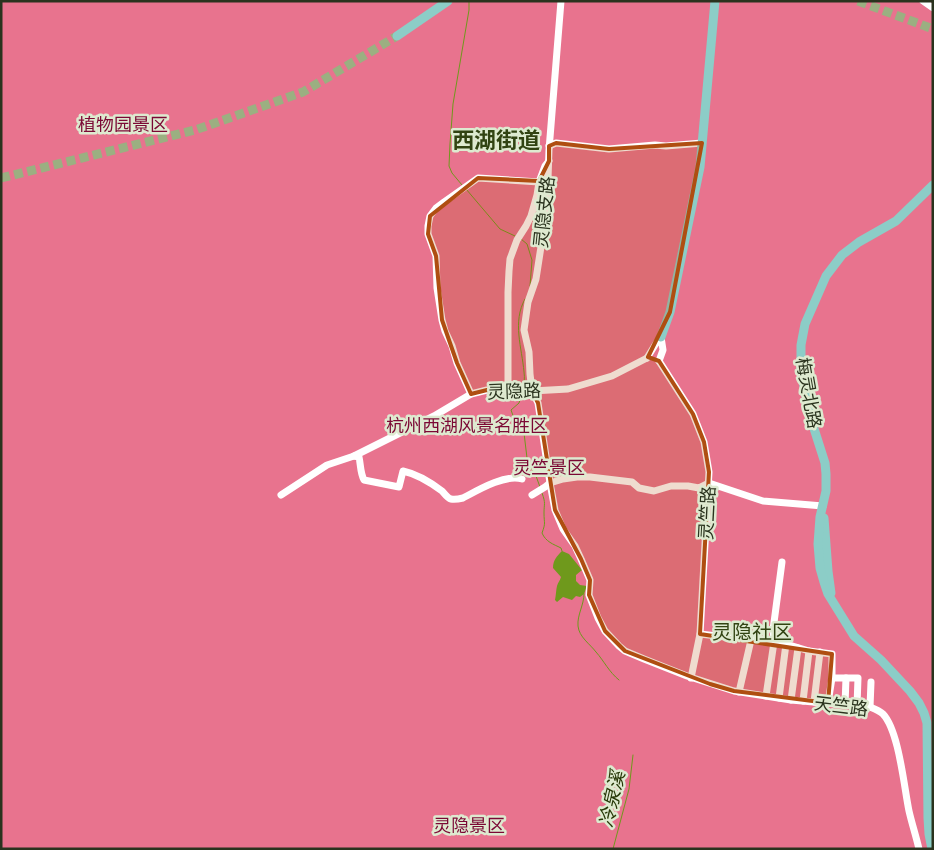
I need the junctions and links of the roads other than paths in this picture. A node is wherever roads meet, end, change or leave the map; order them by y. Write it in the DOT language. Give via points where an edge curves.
graph roads {
  1 [pos="448,1"];
  2 [pos="561,1"];
  3 [pos="715,1"];
  4 [pos="922,1"];
  5 [pos="933,8"];
  6 [pos="398,36"];
  7 [pos="702,143"];
  8 [pos="549,146"];
  9 [pos="549,161"];
  10 [pos="539,182"];
  11 [pos="933,185"];
  12 [pos="661,337"];
  13 [pos="647,358"];
  14 [pos="659,360"];
  15 [pos="506,390"];
  16 [pos="530,391"];
  17 [pos="471,394"];
  18 [pos="354,456"];
  19 [pos="522,479"];
  20 [pos="709,483"];
  21 [pos="541,489"];
  22 [pos="281,495"];
  23 [pos="823,506"];
  24 [pos="782,562"];
  25 [pos="700,634"];
  26 [pos="751,640"];
  27 [pos="774,642"];
  28 [pos="786,644"];
  29 [pos="798,648"];
  30 [pos="810,651"];
  31 [pos="820,652"];
  32 [pos="691,678"];
  33 [pos="832,678"];
  34 [pos="846,678"];
  35 [pos="871,682"];
  36 [pos="739,692"];
  37 [pos="766,696"];
  38 [pos="779,698"];
  39 [pos="791,700"];
  40 [pos="803,701"];
  41 [pos="814,702"];
  42 [pos="828,703"];
  43 [pos="845,705"];
  44 [pos="857,706"];
  45 [pos="870,707"];
  46 [pos="919,849"];
  47 [pos="932,849"];
  1 -- 6 [label="main road"];
  2 -- 8 [label="street, 灵隐支路"];
  3 -- 7 [label="main road"];
  4 -- 5 [label="street"];
  7 -- 8 [label="street" via="609,149 556,143"];
  7 -- 12 [label="main road" via="672,303"];
  8 -- 9 [label="street, 灵隐支路"];
  9 -- 10 [label="street"];
  9 -- 16 [label="street, 灵隐支路" via="545,225 524,330 529,352"];
  10 -- 15 [label="street" via="531,216 510,259"];
  10 -- 17 [label="street" via="478,178 436,208 430,216 428,234 436,256 442,320"];
  11 -- 23 [label="main road, 梅灵北路" via="896,221 842,255 826,276 805,324 801,370 810,416 825,463"];
  12 -- 13 [label="street"];
  12 -- 14 [label="street" via="663,350"];
  13 -- 14 [label="street"];
  13 -- 16 [label="street, 灵隐路" via="612,376 568,389"];
  14 -- 20 [label="street, 灵竺路" via="698,425 704,442"];
  15 -- 16 [label="street, 灵隐路"];
  15 -- 17 [label="street, 灵隐路"];
  16 -- 21 [label="street, 灵隐支路" via="538,403"];
  17 -- 18 [label="street, 灵隐路"];
  18 -- 19 [label="street" via="359,457 364,480 399,486 403,471 424,479 449,499 463,498 499,481"];
  18 -- 22 [label="street, 灵隐路" via="327,465"];
  20 -- 21 [label="street" via="699,488 671,486 654,490 639,488 632,482 590,477 563,479"];
  20 -- 23 [label="street" via="764,501"];
  20 -- 25 [label="street, 灵竺路"];
  21 -- 32 [label="street, 天竺路" via="581,559 590,580 589,594 605,631 625,651"];
  23 -- 47 [label="main road, 梅灵北路" via="818,556 828,594 854,636 881,660 909,695 924,725"];
  24 -- 27 [label="street"];
  25 -- 26 [label="street"];
  25 -- 32 [label="street, 灵竺路"];
  26 -- 27 [label="street"];
  26 -- 36 [label="street"];
  27 -- 28 [label="street"];
  27 -- 37 [label="street"];
  28 -- 29 [label="street"];
  28 -- 38 [label="street"];
  29 -- 30 [label="street"];
  29 -- 39 [label="street"];
  30 -- 31 [label="street"];
  30 -- 40 [label="street"];
  31 -- 33 [label="street" via="832,654"];
  31 -- 41 [label="street"];
  32 -- 36 [label="street, 天竺路"];
  33 -- 34 [label="street"];
  33 -- 42 [label="street"];
  34 -- 43 [label="street"];
  34 -- 44 [label="street" via="858,678"];
  35 -- 45 [label="street"];
  36 -- 37 [label="street, 天竺路"];
  37 -- 38 [label="street, 天竺路"];
  38 -- 39 [label="street, 天竺路"];
  39 -- 40 [label="street, 天竺路"];
  40 -- 41 [label="street, 天竺路"];
  41 -- 42 [label="street, 天竺路"];
  42 -- 43 [label="street, 天竺路"];
  43 -- 44 [label="street, 天竺路"];
  44 -- 45 [label="street, 天竺路"];
  45 -- 46 [label="street, 天竺路" via="883,714 895,736"];
}
